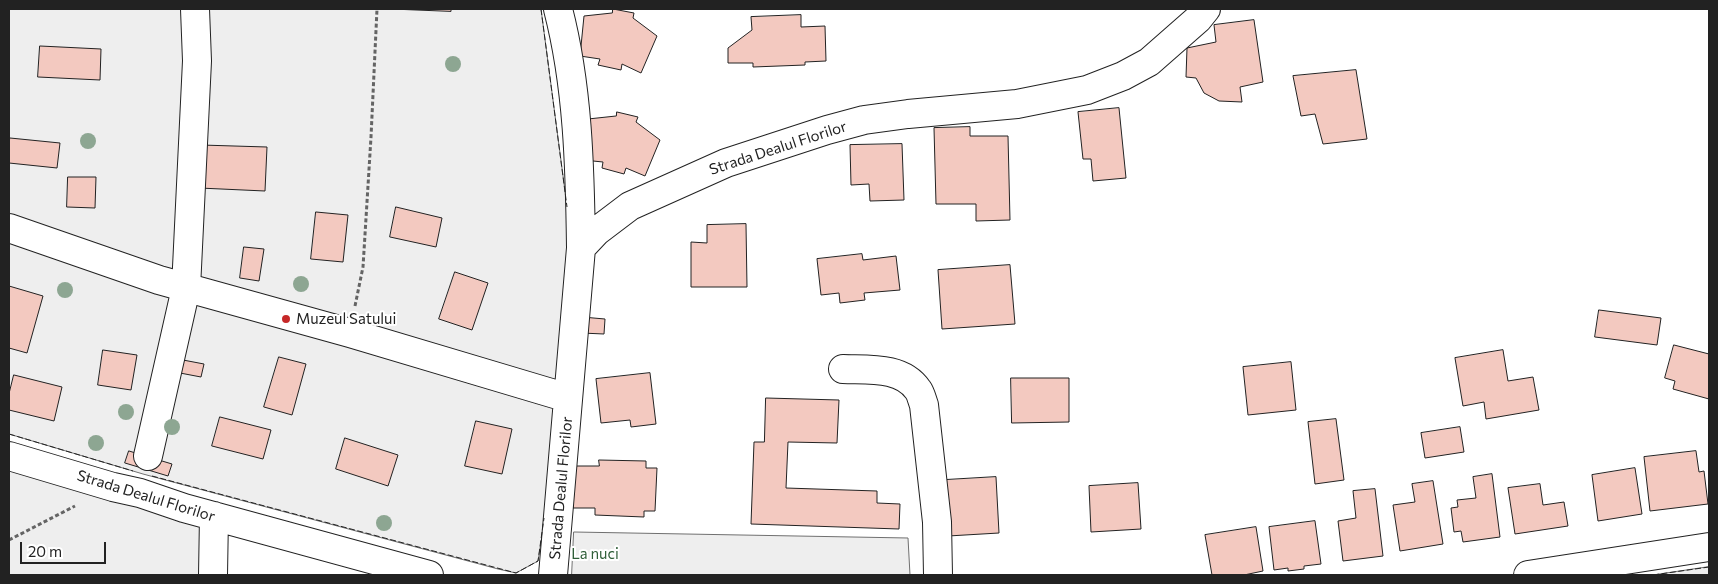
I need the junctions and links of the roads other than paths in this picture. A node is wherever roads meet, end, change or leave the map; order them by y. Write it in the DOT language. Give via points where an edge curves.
graph roads {
  1 [pos="195,9"];
  2 [pos="558,9"];
  3 [pos="1206,9"];
  4 [pos="9,228"];
  5 [pos="581,248"];
  6 [pos="186,288"];
  7 [pos="843,370"];
  8 [pos="568,398"];
  9 [pos="9,456"];
  10 [pos="144,473"];
  11 [pos="214,516"];
  12 [pos="1709,547"];
  13 [pos="213,575"];
  14 [pos="429,575"];
  15 [pos="553,575"];
  16 [pos="938,575"];
  17 [pos="1528,575"];
  1 -- 6 [label="street" via="197,61"];
  2 -- 5 [label="street" via="574,103"];
  3 -- 5 [label="street, Strada Dealul Florilor" via="1149,62 1087,90 1017,104 864,120 827,130 726,163 630,206"];
  4 -- 6 [label="street"];
  5 -- 8 [label="street, Strada Dealul Florilor"];
  6 -- 8 [label="street"];
  6 -- 10 [label="street"];
  7 -- 16 [label="street" via="889,371 906,378 918,390 925,414"];
  8 -- 15 [label="street, Strada Dealul Florilor"];
  9 -- 10 [label="street, Strada Dealul Florilor" via="113,487"];
  10 -- 11 [label="street, Strada Dealul Florilor" via="184,508"];
  11 -- 13 [label="street"];
  11 -- 14 [label="street, Strada Dealul Florilor"];
  12 -- 17 [label="street"];
}
